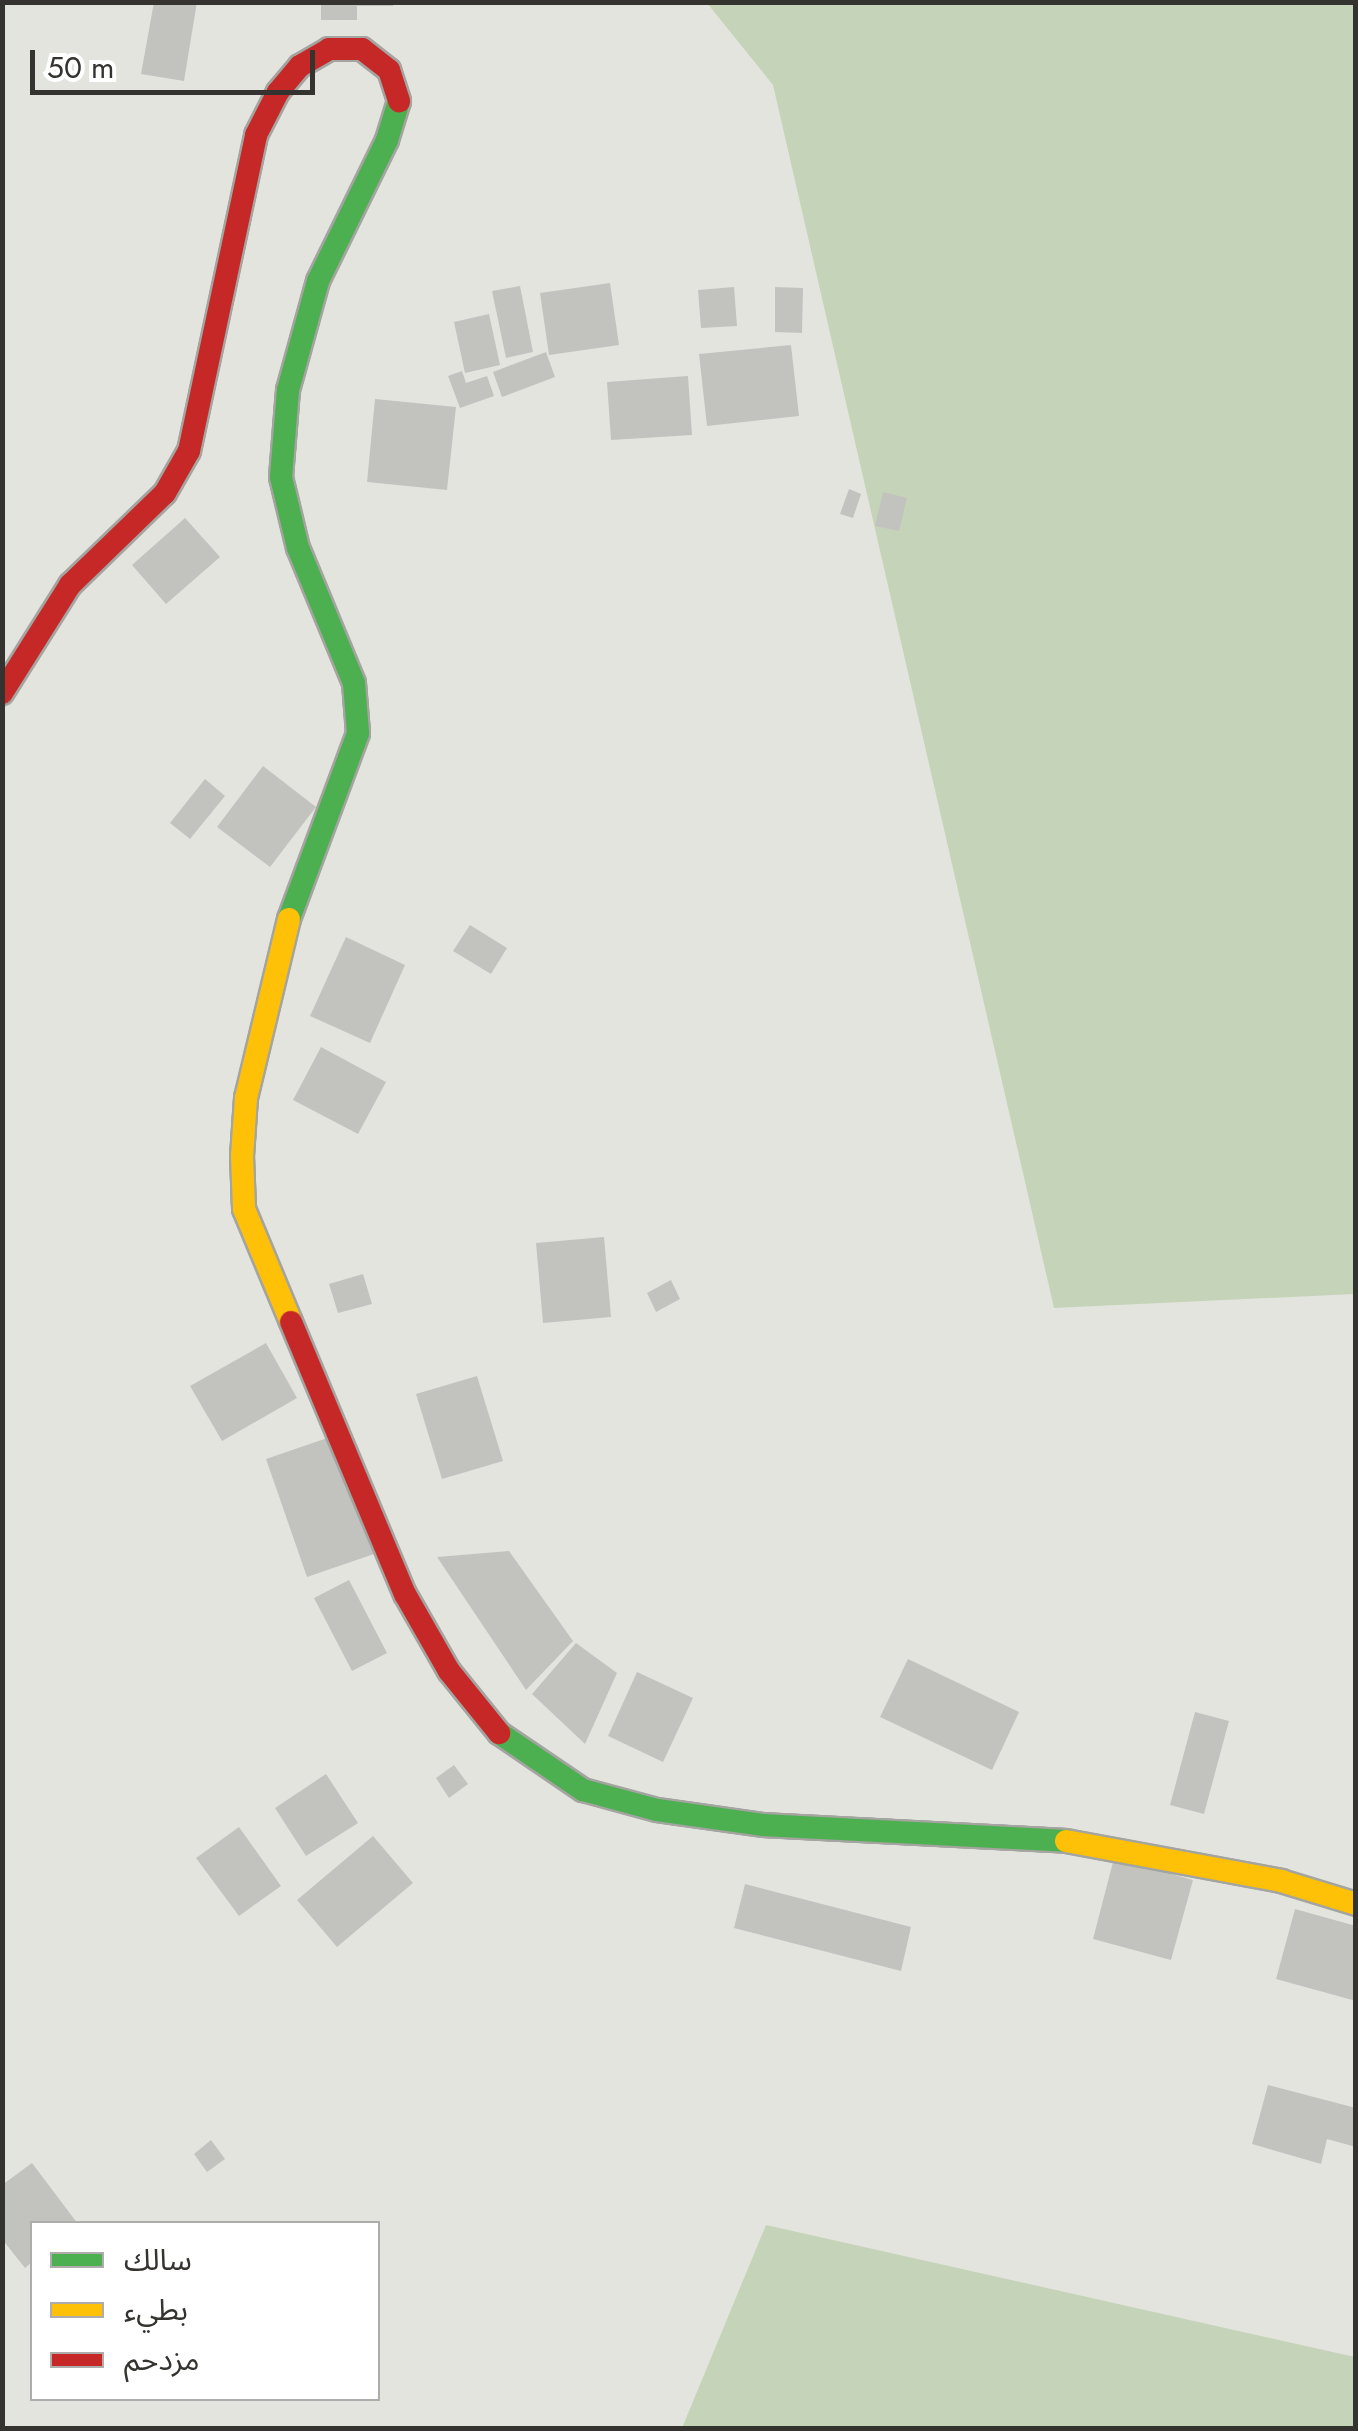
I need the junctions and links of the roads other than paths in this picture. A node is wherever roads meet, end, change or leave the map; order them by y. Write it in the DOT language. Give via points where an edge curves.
graph roads {
  1 [pos="2,693"];
  2 [pos="1356,1904"];
  1 -- 2 [label="main road" via="70,585 166,493 189,451 256,136 278,92 300,66 330,49 362,49 389,70 398,101 387,140 318,281 288,390 281,478 298,548 354,684 358,732 282,937 246,1098 242,1156 244,1209 404,1594 449,1671 504,1739 583,1790 656,1810 764,1825 1076,1842 1281,1882"];
}
